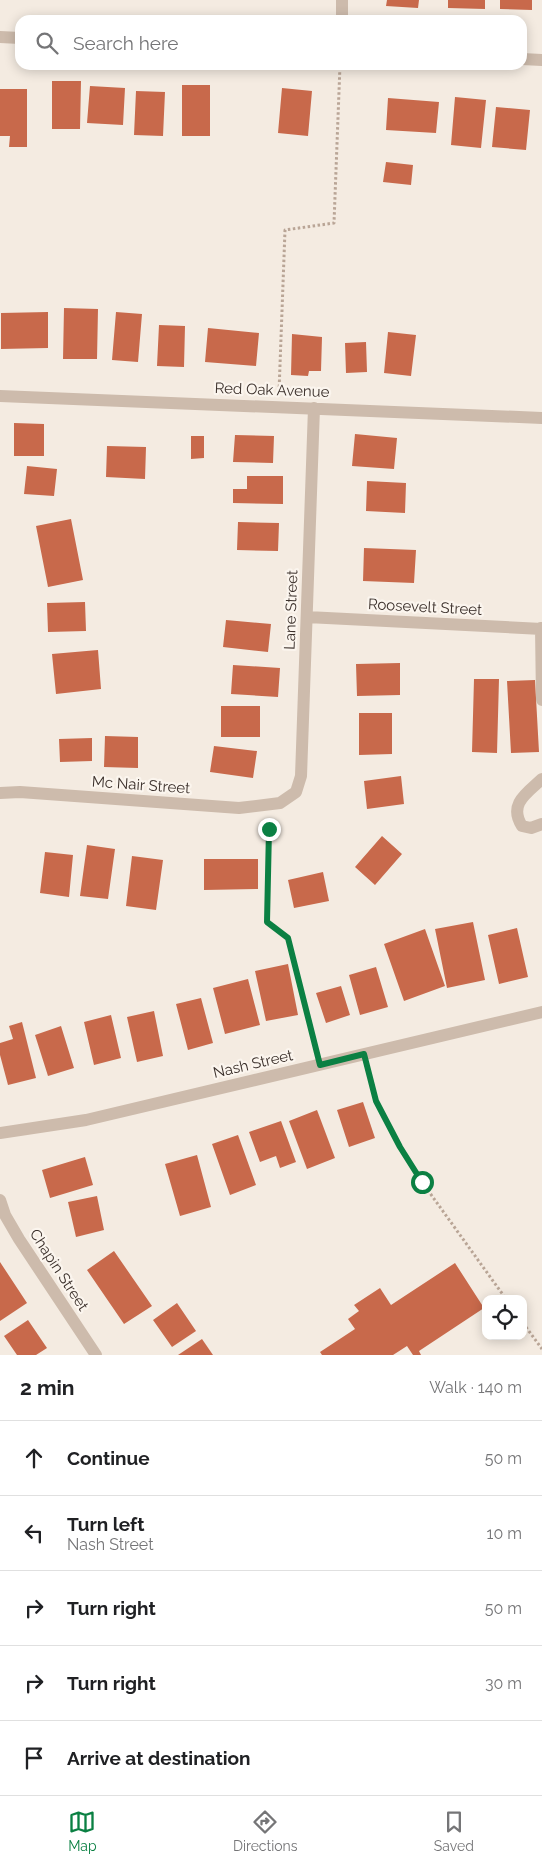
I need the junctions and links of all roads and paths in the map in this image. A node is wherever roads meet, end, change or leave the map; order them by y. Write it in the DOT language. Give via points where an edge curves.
graph roads {
  1 [pos="342,0"];
  2 [pos="342,15"];
  3 [pos="0,37"];
  4 [pos="15,38"];
  5 [pos="527,59"];
  6 [pos="542,60"];
  7 [pos="340,70"];
  8 [pos="0,396"];
  9 [pos="279,407"];
  10 [pos="314,408"];
  11 [pos="542,418"];
  12 [pos="307,617"];
  13 [pos="541,628"];
  14 [pos="542,700"];
  15 [pos="542,779"];
  16 [pos="0,793"];
  17 [pos="280,804"];
  18 [pos="269,824"];
  19 [pos="542,824"];
  20 [pos="542,1012"];
  21 [pos="364,1054"];
  22 [pos="320,1065"];
  23 [pos="0,1133"];
  24 [pos="0,1200"];
  25 [pos="503,1295"];
  26 [pos="527,1328"];
  27 [pos="542,1349"];
  28 [pos="96,1355"];
  1 -- 2 [label="street"];
  3 -- 4 [label="street"];
  5 -- 6 [label="street"];
  7 -- 9 [label="path" via="334,223 285,230"];
  8 -- 9 [label="street, Red Oak Avenue"];
  9 -- 10 [label="street, Red Oak Avenue"];
  10 -- 11 [label="street, Red Oak Avenue"];
  10 -- 12 [label="street, Lane Street"];
  12 -- 13 [label="street, Roosevelt Street"];
  12 -- 17 [label="street, Lane Street" via="301,776 296,792"];
  13 -- 14 [label="street"];
  15 -- 19 [label="street" via="524,795 517,806 517,818 522,826 530,828"];
  16 -- 17 [label="street, Mc Nair Street" via="239,808"];
  18 -- 22 [label="path" via="267,922 288,938"];
  20 -- 21 [label="street, Nash Street"];
  21 -- 22 [label="street, Nash Street"];
  21 -- 25 [label="path" via="376,1101 400,1147"];
  22 -- 23 [label="street, Nash Street" via="86,1120"];
  24 -- 28 [label="street, Chapin Street" via="19,1239"];
  26 -- 27 [label="path"];
}
